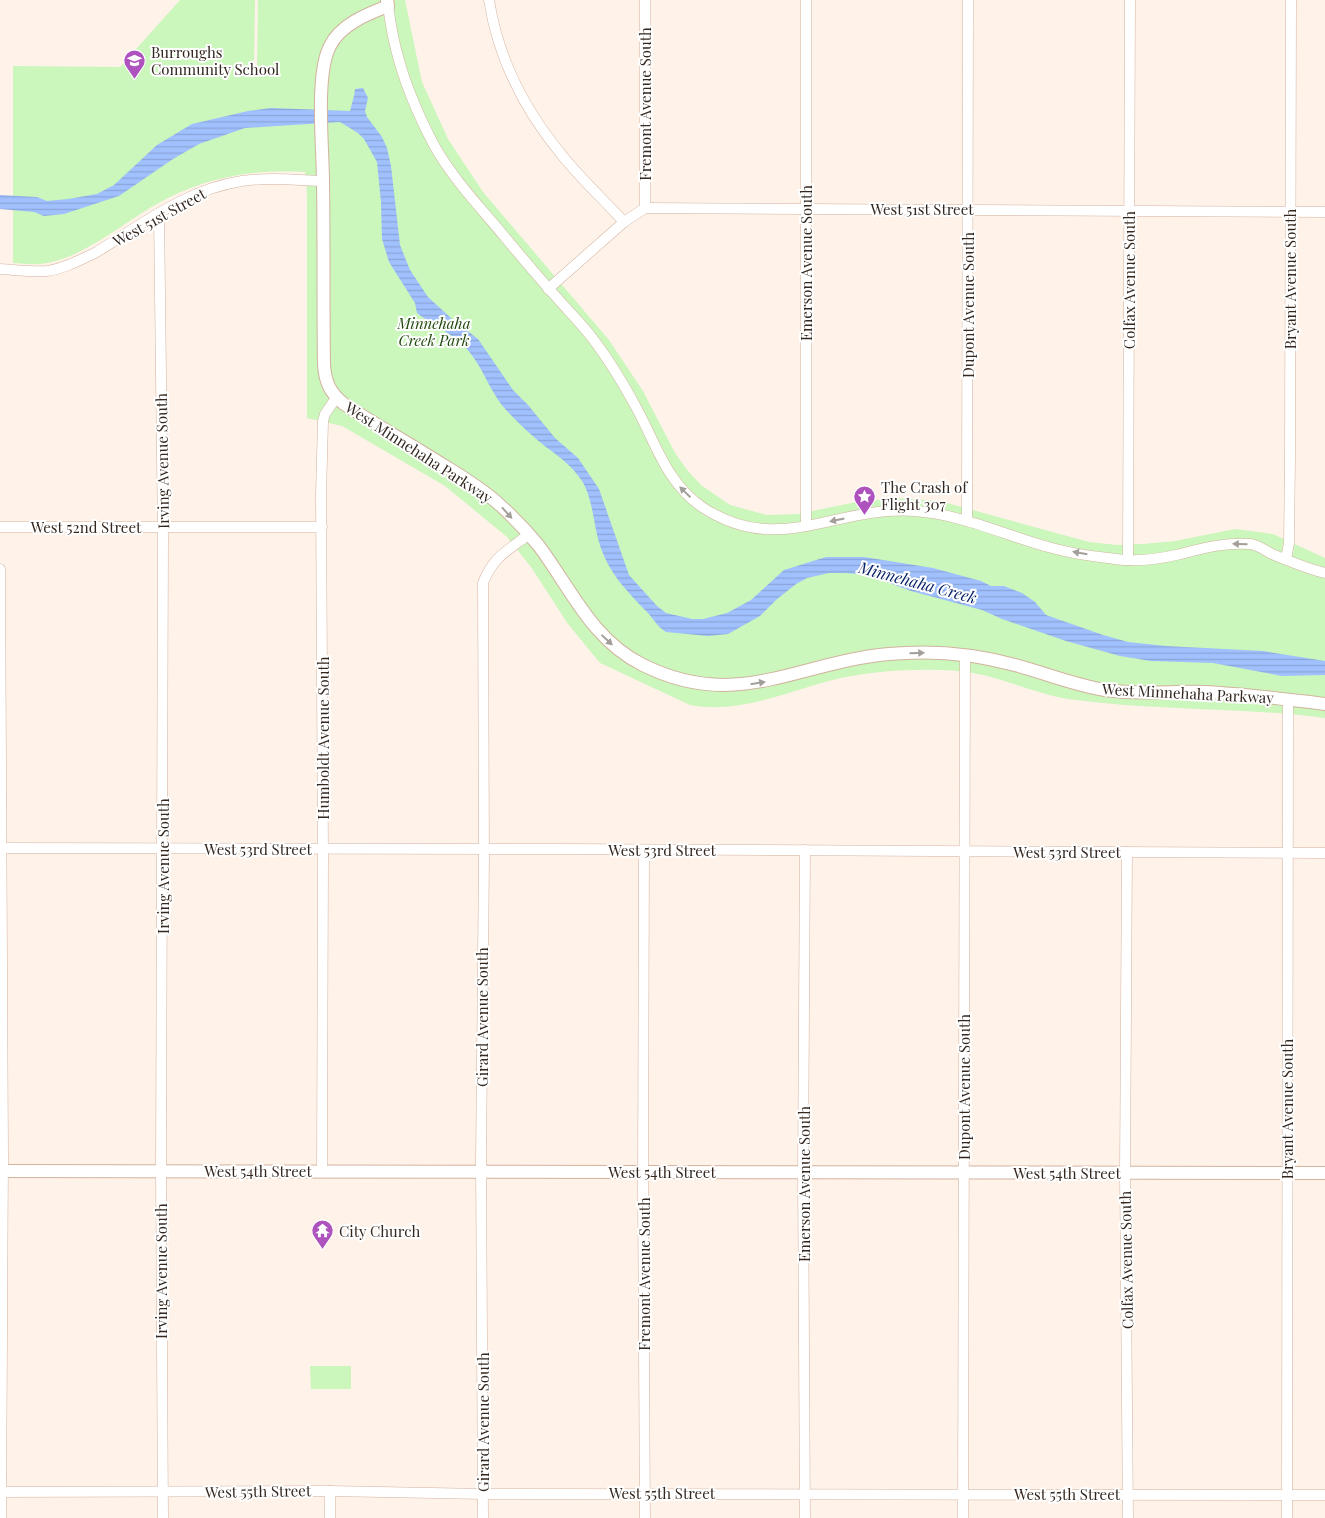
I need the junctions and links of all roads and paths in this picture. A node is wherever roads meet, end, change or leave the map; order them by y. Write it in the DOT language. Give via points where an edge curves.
graph roads {
  1 [pos="488,0"];
  2 [pos="645,0"];
  3 [pos="806,0"];
  4 [pos="968,0"];
  5 [pos="1130,0"];
  6 [pos="1291,0"];
  7 [pos="387,3"];
  8 [pos="323,181"];
  9 [pos="645,208"];
  10 [pos="807,209"];
  11 [pos="969,210"];
  12 [pos="1130,210"];
  13 [pos="1290,211"];
  14 [pos="1325,212"];
  15 [pos="159,214"];
  16 [pos="624,222"];
  17 [pos="0,269"];
  18 [pos="548,288"];
  19 [pos="336,398"];
  20 [pos="968,521"];
  21 [pos="806,526"];
  22 [pos="0,527"];
  23 [pos="163,527"];
  24 [pos="322,527"];
  25 [pos="528,535"];
  26 [pos="1286,559"];
  27 [pos="1128,560"];
  28 [pos="0,569"];
  29 [pos="1325,574"];
  30 [pos="966,656"];
  31 [pos="1288,699"];
  32 [pos="1325,704"];
  33 [pos="1,848"];
  34 [pos="163,848"];
  35 [pos="323,850"];
  36 [pos="483,850"];
  37 [pos="644,850"];
  38 [pos="805,850"];
  39 [pos="964,851"];
  40 [pos="1127,852"];
  41 [pos="1288,853"];
  42 [pos="1325,853"];
  43 [pos="2,1171"];
  44 [pos="160,1171"];
  45 [pos="322,1171"];
  46 [pos="481,1171"];
  47 [pos="803,1172"];
  48 [pos="643,1173"];
  49 [pos="963,1173"];
  50 [pos="1125,1173"];
  51 [pos="1287,1174"];
  52 [pos="1325,1174"];
  53 [pos="330,1491"];
  54 [pos="1,1492"];
  55 [pos="163,1492"];
  56 [pos="645,1493"];
  57 [pos="483,1494"];
  58 [pos="805,1494"];
  59 [pos="962,1494"];
  60 [pos="1128,1494"];
  61 [pos="1288,1495"];
  62 [pos="1325,1495"];
  63 [pos="1,1518"];
  64 [pos="163,1518"];
  65 [pos="330,1518"];
  66 [pos="483,1518"];
  67 [pos="645,1518"];
  68 [pos="805,1518"];
  69 [pos="963,1518"];
  70 [pos="1128,1518"];
  71 [pos="1287,1518"];
  1 -- 16 [label="street" via="501,53 515,86 540,127 561,155"];
  2 -- 9 [label="street, Fremont Avenue South"];
  3 -- 10 [label="street, Emerson Avenue South"];
  4 -- 11 [label="street, Dupont Avenue South"];
  5 -- 12 [label="street, Colfax Avenue South"];
  6 -- 13 [label="street, Bryant Avenue South"];
  7 -- 8 [label="street, West Minnehaha Parkway" via="336,37 324,60"];
  7 -- 18 [label="street, West Minnehaha Parkway" via="401,68 435,147 478,207"];
  8 -- 15 [label="street, West 51st Street" via="241,181 186,198"];
  8 -- 19 [label="street, West Minnehaha Parkway" via="324,364 327,384"];
  9 -- 10 [label="street, West 51st Street"];
  9 -- 16 [label="street"];
  10 -- 11 [label="street, West 51st Street"];
  10 -- 21 [label="street, Emerson Avenue South"];
  11 -- 12 [label="street, West 51st Street"];
  11 -- 20 [label="street, Dupont Avenue South"];
  12 -- 13 [label="street, West 51st Street"];
  12 -- 27 [label="street, Colfax Avenue South"];
  13 -- 14 [label="street, West 51st Street"];
  13 -- 26 [label="street, Bryant Avenue South" via="1290,459"];
  15 -- 17 [label="street, West 51st Street" via="95,254 79,260 49,270"];
  15 -- 23 [label="street, Irving Avenue South"];
  16 -- 18 [label="street"];
  21 -- 18 [label="street, West Minnehaha Parkway, one-way" via="761,530 740,525 699,505 682,490 668,473 637,408 611,366 582,326"];
  19 -- 24 [label="street, Humboldt Avenue South" via="323,421"];
  19 -- 25 [label="street, West Minnehaha Parkway, one-way" via="468,480 501,506"];
  20 -- 21 [label="street, West Minnehaha Parkway, one-way" via="924,512 888,510"];
  27 -- 20 [label="street, West Minnehaha Parkway, one-way" via="1052,548"];
  22 -- 23 [label="street, West 52nd Street"];
  23 -- 24 [label="street, West 52nd Street"];
  23 -- 34 [label="street, Irving Avenue South"];
  24 -- 35 [label="street, Humboldt Avenue South"];
  25 -- 30 [label="street, West Minnehaha Parkway, one-way" via="602,635 642,665 674,678 712,686 740,685 889,654"];
  25 -- 36 [label="street, Girard Avenue South" via="497,559 488,569 483,583"];
  26 -- 27 [label="street, West Minnehaha Parkway, one-way" via="1256,545 1233,544 1161,558"];
  26 -- 29 [label="street, West Minnehaha Parkway"];
  28 -- 33 [label="street"];
  30 -- 31 [label="street, West Minnehaha Parkway" via="1012,664 1105,690 1229,693"];
  30 -- 39 [label="street, Dupont Avenue South"];
  31 -- 32 [label="street, West Minnehaha Parkway"];
  31 -- 41 [label="street, Bryant Avenue South"];
  33 -- 34 [label="street, West 53rd Street"];
  33 -- 43 [label="street"];
  34 -- 35 [label="street, West 53rd Street"];
  34 -- 44 [label="street, Irving Avenue South"];
  35 -- 36 [label="street, West 53rd Street"];
  35 -- 45 [label="street, Humboldt Avenue South"];
  36 -- 37 [label="street, West 53rd Street"];
  36 -- 46 [label="street, Girard Avenue South"];
  37 -- 38 [label="street, West 53rd Street"];
  37 -- 48 [label="street, Fremont Avenue South"];
  38 -- 39 [label="street, West 53rd Street"];
  38 -- 47 [label="street, Emerson Avenue South"];
  39 -- 40 [label="street, West 53rd Street"];
  39 -- 49 [label="street, Dupont Avenue South"];
  40 -- 41 [label="street, West 53rd Street"];
  40 -- 50 [label="street, Colfax Avenue South"];
  41 -- 42 [label="street, West 53rd Street"];
  41 -- 51 [label="street, Bryant Avenue South"];
  43 -- 44 [label="street, West 54th Street"];
  43 -- 54 [label="street"];
  44 -- 45 [label="street, West 54th Street"];
  44 -- 55 [label="street, Irving Avenue South"];
  45 -- 46 [label="street, West 54th Street"];
  46 -- 48 [label="street, West 54th Street"];
  46 -- 57 [label="street, Girard Avenue South"];
  47 -- 48 [label="street, West 54th Street"];
  47 -- 49 [label="street, West 54th Street"];
  47 -- 58 [label="street, Emerson Avenue South"];
  48 -- 56 [label="street, Fremont Avenue South"];
  49 -- 50 [label="street, West 54th Street"];
  49 -- 59 [label="street, Dupont Avenue South"];
  50 -- 51 [label="street, West 54th Street"];
  50 -- 60 [label="street, Colfax Avenue South"];
  51 -- 52 [label="street, West 54th Street"];
  51 -- 61 [label="street, Bryant Avenue South"];
  53 -- 55 [label="street, West 55th Street"];
  53 -- 57 [label="street, West 55th Street"];
  53 -- 65 [label="street"];
  54 -- 55 [label="street, West 55th Street"];
  54 -- 63 [label="street"];
  55 -- 64 [label="street, Irving Avenue South"];
  56 -- 57 [label="street, West 55th Street"];
  56 -- 58 [label="street, West 55th Street"];
  56 -- 67 [label="street, Fremont Avenue South"];
  57 -- 66 [label="street, Girard Avenue South"];
  58 -- 59 [label="street, West 55th Street"];
  58 -- 68 [label="street, Emerson Avenue South"];
  59 -- 60 [label="street, West 55th Street"];
  59 -- 69 [label="street, Dupont Avenue South"];
  60 -- 61 [label="street, West 55th Street"];
  60 -- 70 [label="street, Colfax Avenue South"];
  61 -- 62 [label="street, West 55th Street"];
  61 -- 71 [label="street, Bryant Avenue South"];
}
